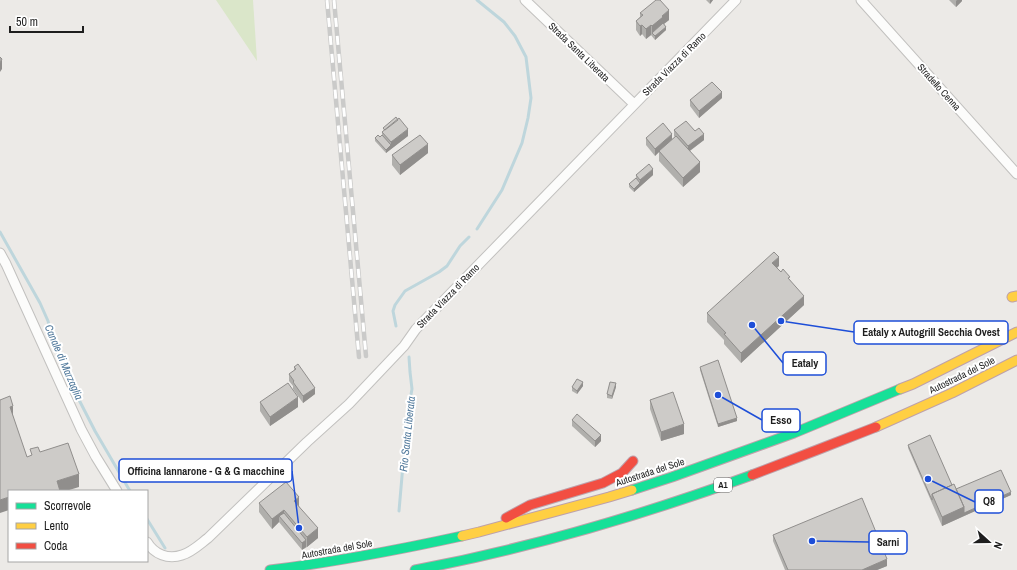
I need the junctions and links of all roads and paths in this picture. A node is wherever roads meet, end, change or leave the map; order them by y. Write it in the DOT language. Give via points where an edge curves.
graph roads {
  1 [pos="525,0"];
  2 [pos="736,0"];
  3 [pos="861,0"];
  4 [pos="634,104"];
  5 [pos="1017,174"];
  6 [pos="0,253"];
  7 [pos="1017,332"];
  8 [pos="1017,360"];
  9 [pos="633,461"];
  10 [pos="116,490"];
  11 [pos="479,532"];
  12 [pos="148,543"];
  13 [pos="270,570"];
  14 [pos="415,570"];
  1 -- 4 [label="street, Strada Santa Liberata"];
  2 -- 4 [label="street, Strada Viazza di Ramo"];
  3 -- 5 [label="street, Stradello Cenna"];
  4 -- 12 [label="street, Strada Viazza di Ramo" via="416,329 404,346 349,404 208,538 182,556 172,557 155,552"];
  6 -- 10 [label="street" via="81,429"];
  7 -- 11 [label="highway, Autostrada del Sole / A1" via="913,384 794,433 679,475"];
  8 -- 14 [label="highway, Autostrada del Sole / A1" via="961,389 858,434 682,500 569,534 480,557"];
  9 -- 11 [label="highway" via="622,473 603,483 530,505"];
  11 -- 13 [label="highway, Autostrada del Sole / A1" via="398,550"];
}
